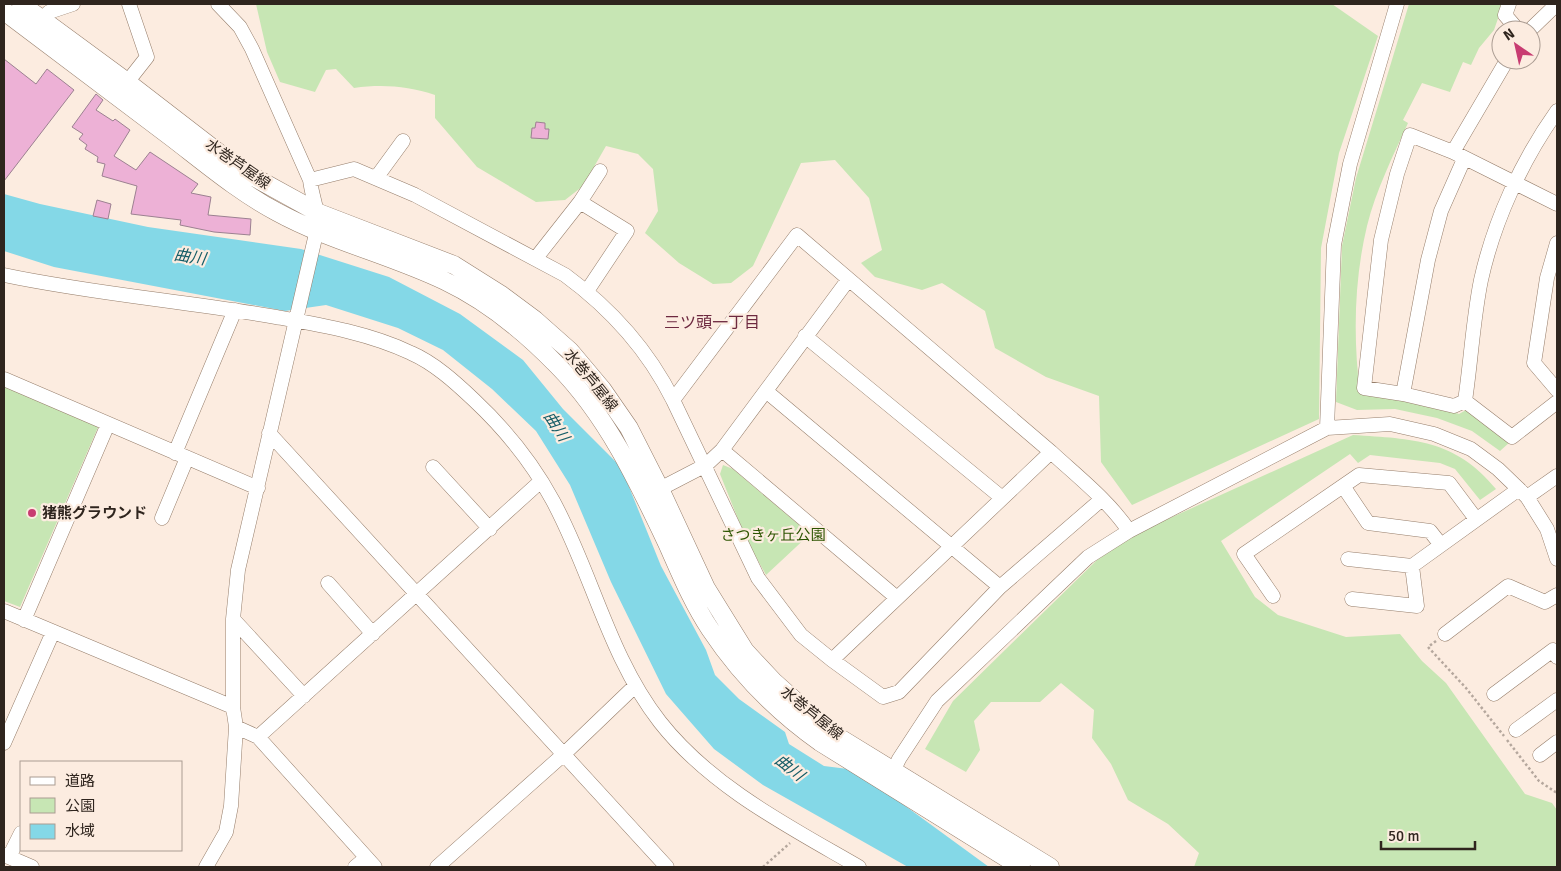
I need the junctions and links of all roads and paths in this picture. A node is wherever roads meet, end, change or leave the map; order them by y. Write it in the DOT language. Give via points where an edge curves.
graph roads {
  1 [pos="22,4"];
  2 [pos="73,4"];
  3 [pos="129,4"];
  4 [pos="218,4"];
  5 [pos="1397,4"];
  6 [pos="1509,4"];
  7 [pos="1557,4"];
  8 [pos="4,11"];
  9 [pos="42,20"];
  10 [pos="1509,20"];
  11 [pos="1540,20"];
  12 [pos="1502,70"];
  13 [pos="127,82"];
  14 [pos="117,96"];
  15 [pos="1557,111"];
  16 [pos="403,141"];
  17 [pos="1458,156"];
  18 [pos="600,171"];
  19 [pos="376,178"];
  20 [pos="310,180"];
  21 [pos="1516,183"];
  22 [pos="580,202"];
  23 [pos="1557,204"];
  24 [pos="316,229"];
  25 [pos="1557,243"];
  26 [pos="536,258"];
  27 [pos="4,275"];
  28 [pos="848,280"];
  29 [pos="588,291"];
  30 [pos="235,310"];
  31 [pos="296,318"];
  32 [pos="805,336"];
  33 [pos="4,379"];
  34 [pos="1557,390"];
  35 [pos="766,391"];
  36 [pos="1403,394"];
  37 [pos="673,400"];
  38 [pos="1466,401"];
  39 [pos="1557,402"];
  40 [pos="108,424"];
  41 [pos="1328,428"];
  42 [pos="268,433"];
  43 [pos="722,450"];
  44 [pos="1051,452"];
  45 [pos="181,455"];
  46 [pos="706,465"];
  47 [pos="433,466"];
  48 [pos="1557,476"];
  49 [pos="541,481"];
  50 [pos="1343,486"];
  51 [pos="258,488"];
  52 [pos="653,493"];
  53 [pos="1523,493"];
  54 [pos="1001,497"];
  55 [pos="1102,499"];
  56 [pos="162,518"];
  57 [pos="1476,519"];
  58 [pos="490,529"];
  59 [pos="1129,531"];
  60 [pos="1441,546"];
  61 [pos="950,547"];
  62 [pos="1348,559"];
  63 [pos="1557,559"];
  64 [pos="1412,566"];
  65 [pos="328,583"];
  66 [pos="1000,587"];
  67 [pos="417,594"];
  68 [pos="1557,595"];
  69 [pos="1272,596"];
  70 [pos="897,598"];
  71 [pos="1352,599"];
  72 [pos="4,611"];
  73 [pos="233,619"];
  74 [pos="24,620"];
  75 [pos="53,632"];
  76 [pos="373,634"];
  77 [pos="1445,634"];
  78 [pos="1557,657"];
  79 [pos="832,660"];
  80 [pos="635,686"];
  81 [pos="1494,694"];
  82 [pos="304,696"];
  83 [pos="1557,700"];
  84 [pos="233,707"];
  85 [pos="236,727"];
  86 [pos="1516,730"];
  87 [pos="258,737"];
  88 [pos="1557,742"];
  89 [pos="4,743"];
  90 [pos="564,754"];
  91 [pos="1540,755"];
  92 [pos="891,777"];
  93 [pos="1557,793"];
  94 [pos="801,833"];
  95 [pos="20,835"];
  96 [pos="7,856"];
  97 [pos="370,862"];
  98 [pos="32,867"];
  99 [pos="206,867"];
  100 [pos="355,867"];
  101 [pos="437,867"];
  102 [pos="666,867"];
  103 [pos="763,867"];
  104 [pos="859,867"];
  105 [pos="1021,867"];
  106 [pos="1050,867"];
  1 -- 9 [label="main road, 水巻芦屋線"];
  2 -- 9 [label="street" via="48,12"];
  3 -- 13 [label="street" via="147,57"];
  4 -- 20 [label="street" via="240,27 252,48"];
  5 -- 41 [label="street" via="1350,164 1334,246"];
  6 -- 10 [label="street" via="1505,15"];
  7 -- 11 [label="street"];
  8 -- 14 [label="main road, 水巻芦屋線"];
  9 -- 13 [label="main road, 水巻芦屋線"];
  12 -- 17 [label="street"];
  13 -- 14 [label="street"];
  13 -- 24 [label="main road, 水巻芦屋線"];
  14 -- 24 [label="main road, 水巻芦屋線" via="231,183 278,213"];
  15 -- 21 [label="street"];
  16 -- 19 [label="street"];
  17 -- 21 [label="street"];
  17 -- 36 [label="street" via="1428,260"];
  17 -- 36 [label="street" via="1410,135 1381,240 1364,388"];
  18 -- 22 [label="street"];
  19 -- 20 [label="street" via="354,169"];
  19 -- 26 [label="street"];
  20 -- 24 [label="street"];
  21 -- 23 [label="street"];
  21 -- 38 [label="street" via="1497,226 1481,281"];
  22 -- 26 [label="street"];
  22 -- 29 [label="street" via="627,231"];
  24 -- 31 [label="street"];
  24 -- 52 [label="main road, 水巻芦屋線" via="447,282 489,307 557,364 589,399"];
  25 -- 34 [label="street" via="1547,278 1534,363"];
  26 -- 29 [label="street"];
  27 -- 30 [label="street" via="59,287"];
  28 -- 32 [label="street"];
  28 -- 37 [label="street" via="796,235"];
  28 -- 44 [label="street"];
  29 -- 37 [label="street" via="658,370"];
  30 -- 31 [label="street"];
  30 -- 45 [label="street"];
  31 -- 42 [label="street"];
  31 -- 49 [label="street" via="366,336 414,354 446,375 501,426 523,451"];
  32 -- 35 [label="street"];
  32 -- 54 [label="street"];
  33 -- 40 [label="street"];
  35 -- 43 [label="street"];
  35 -- 61 [label="street"];
  36 -- 38 [label="street" via="1454,406"];
  37 -- 46 [label="street"];
  38 -- 39 [label="street" via="1512,437"];
  40 -- 45 [label="street"];
  40 -- 74 [label="street"];
  41 -- 53 [label="street" via="1390,424 1434,434 1471,449"];
  41 -- 59 [label="street"];
  42 -- 51 [label="street"];
  42 -- 67 [label="street"];
  43 -- 46 [label="street"];
  43 -- 70 [label="street"];
  44 -- 54 [label="street"];
  44 -- 55 [label="street"];
  45 -- 51 [label="street"];
  45 -- 56 [label="street"];
  46 -- 52 [label="street"];
  46 -- 79 [label="street" via="758,578 801,635"];
  47 -- 58 [label="street"];
  48 -- 53 [label="street"];
  49 -- 58 [label="street"];
  49 -- 80 [label="street" via="553,501"];
  50 -- 57 [label="street" via="1359,475 1450,483"];
  50 -- 60 [label="street" via="1368,523 1430,531"];
  50 -- 69 [label="street" via="1244,554"];
  51 -- 73 [label="street" via="238,570"];
  52 -- 92 [label="main road, 水巻芦屋線" via="690,594 709,628 759,692 791,722 820,742"];
  53 -- 57 [label="street"];
  53 -- 63 [label="street" via="1547,529"];
  54 -- 61 [label="street"];
  55 -- 59 [label="street"];
  55 -- 66 [label="street"];
  57 -- 60 [label="street"];
  58 -- 67 [label="street"];
  59 -- 92 [label="street" via="1088,557 937,701"];
  60 -- 64 [label="street"];
  61 -- 66 [label="street"];
  61 -- 70 [label="street"];
  62 -- 64 [label="street"];
  64 -- 71 [label="street" via="1417,606"];
  65 -- 76 [label="street"];
  66 -- 79 [label="street" via="899,692 883,697"];
  67 -- 76 [label="street"];
  67 -- 90 [label="street"];
  68 -- 77 [label="street" via="1545,602 1508,586"];
  70 -- 79 [label="street"];
  72 -- 74 [label="street"];
  73 -- 82 [label="street"];
  73 -- 84 [label="street"];
  74 -- 75 [label="street"];
  75 -- 84 [label="street"];
  75 -- 89 [label="street"];
  76 -- 82 [label="street"];
  77 -- 93 [label="path" via="1428,647 1466,688 1539,781"];
  78 -- 81 [label="street" via="1553,650"];
  80 -- 90 [label="street"];
  80 -- 94 [label="street" via="661,724 717,777"];
  82 -- 87 [label="street"];
  83 -- 86 [label="street"];
  84 -- 85 [label="street"];
  85 -- 87 [label="street"];
  85 -- 99 [label="street" via="231,806 226,832"];
  87 -- 97 [label="street"];
  88 -- 91 [label="street"];
  90 -- 101 [label="street"];
  90 -- 102 [label="street"];
  92 -- 105 [label="main road, 水巻芦屋線"];
  92 -- 106 [label="main road, 水巻芦屋線"];
  94 -- 103 [label="path"];
  94 -- 104 [label="street"];
  95 -- 96 [label="street"];
  96 -- 98 [label="street"];
  97 -- 100 [label="street"];
}
